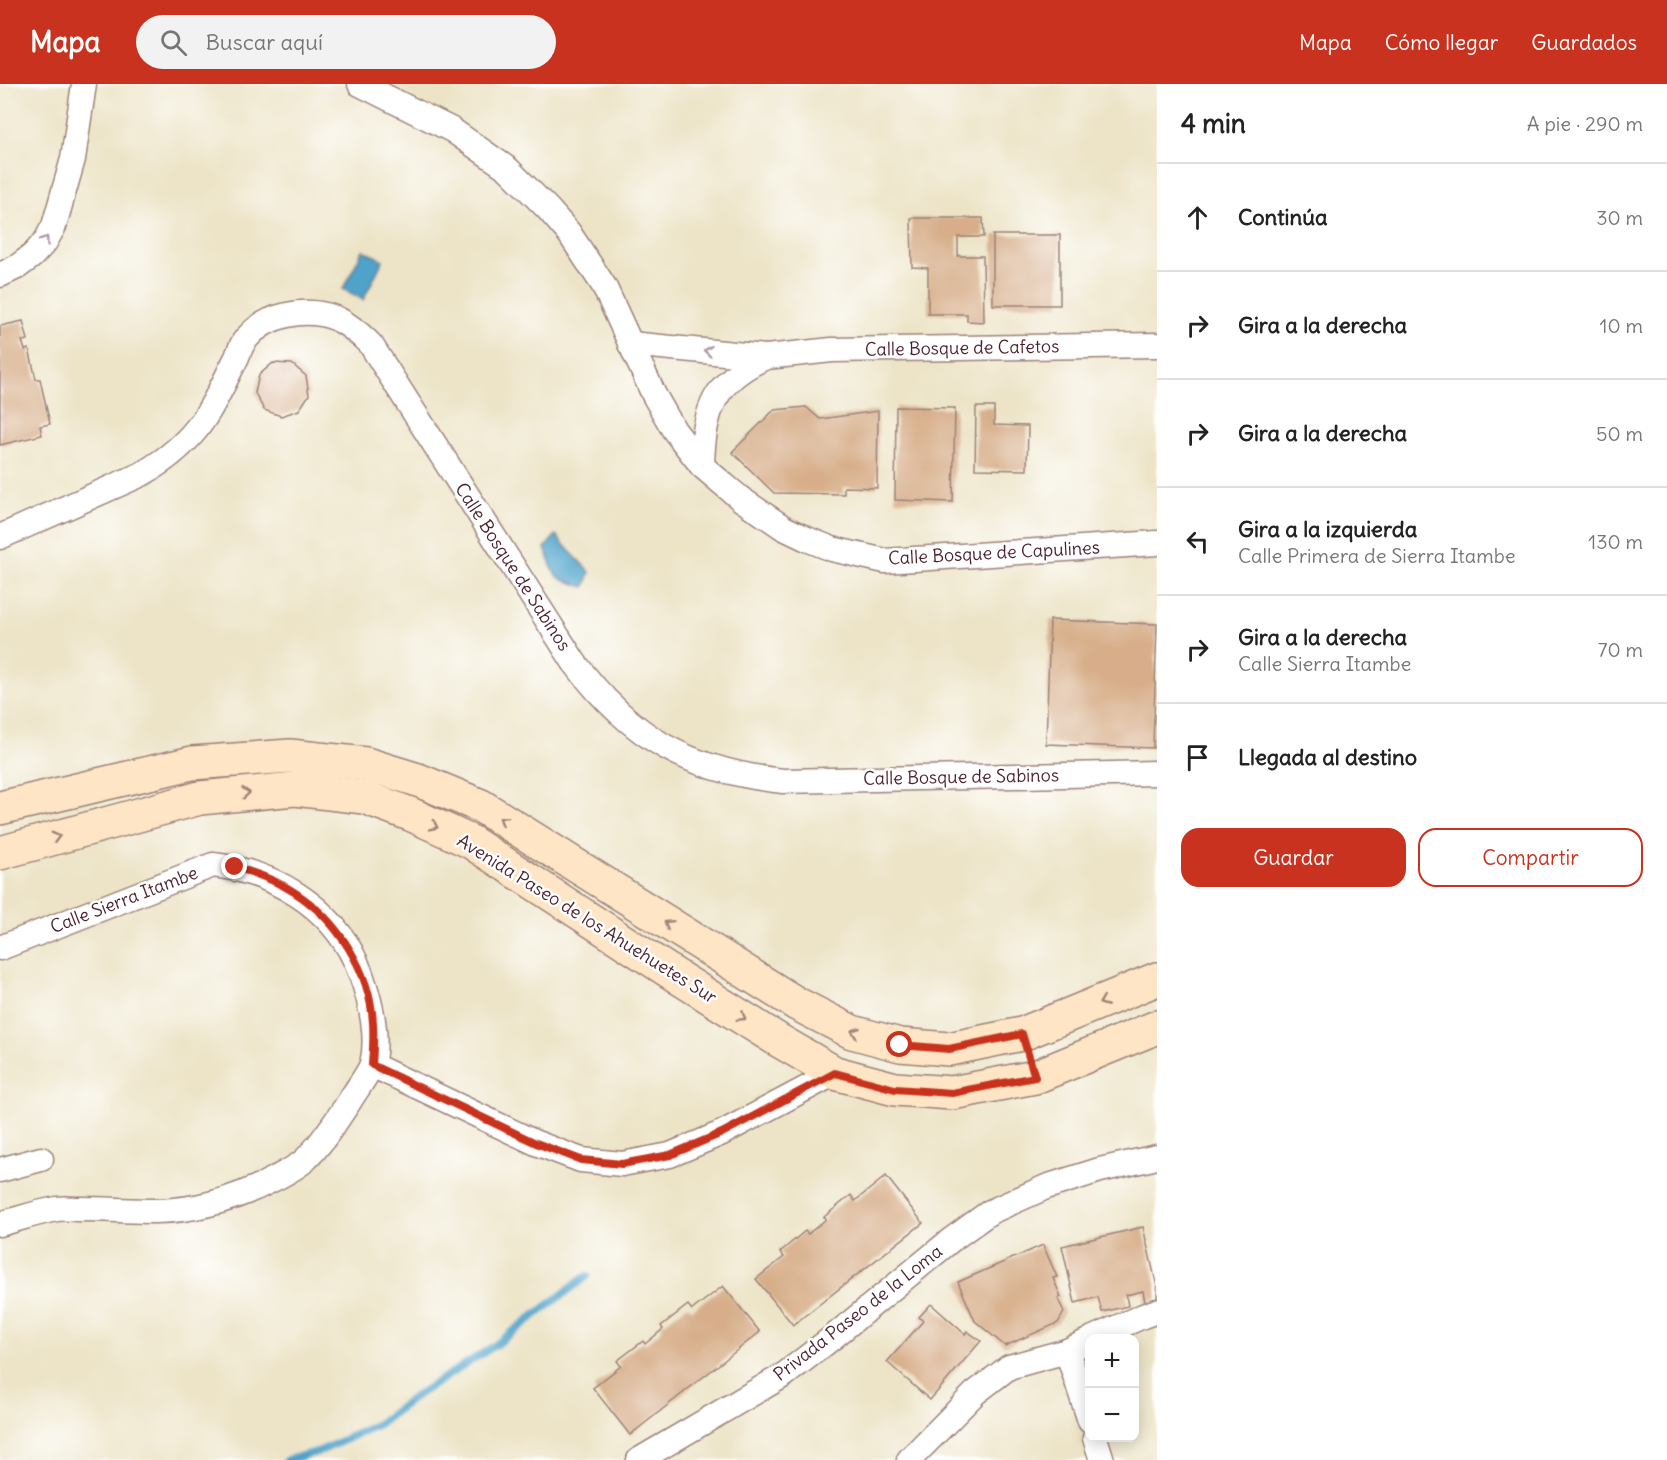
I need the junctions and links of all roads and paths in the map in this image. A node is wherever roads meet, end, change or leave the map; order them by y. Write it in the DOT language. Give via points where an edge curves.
graph roads {
  1 [pos="84,84"];
  2 [pos="360,84"];
  3 [pos="0,275"];
  4 [pos="630,344"];
  5 [pos="1157,345"];
  6 [pos="766,357"];
  7 [pos="702,466"];
  8 [pos="0,537"];
  9 [pos="1157,543"];
  10 [pos="1157,773"];
  11 [pos="0,808"];
  12 [pos="0,853"];
  13 [pos="704,946"];
  14 [pos="0,948"];
  15 [pos="681,979"];
  16 [pos="1157,980"];
  17 [pos="1157,1027"];
  18 [pos="1022,1034"];
  19 [pos="372,1065"];
  20 [pos="835,1073"];
  21 [pos="1035,1077"];
  22 [pos="1157,1157"];
  23 [pos="41,1159"];
  24 [pos="0,1170"];
  25 [pos="0,1224"];
  26 [pos="1157,1311"];
  27 [pos="1103,1334"];
  28 [pos="1085,1342"];
  29 [pos="1067,1351"];
  30 [pos="1085,1408"];
  31 [pos="1097,1442"];
  32 [pos="639,1460"];
  33 [pos="909,1460"];
  34 [pos="1102,1460"];
  3 -- 1 [label="street, one-way" via="32,256 54,226 73,159"];
  2 -- 4 [label="street, Calle Bosque de Capulines" via="452,130 508,170 569,233 604,286"];
  6 -- 4 [label="street, Calle Bosque de Cafetos, one-way"];
  4 -- 7 [label="street, Calle Bosque de Capulines" via="663,413"];
  5 -- 6 [label="street, Calle Bosque de Cafetos" via="832,350"];
  6 -- 7 [label="street, Calle Bosque de Cafetos" via="739,371 718,393 704,427"];
  7 -- 9 [label="street, Calle Bosque de Capulines" via="784,528 832,549 885,561"];
  8 -- 10 [label="street, Calle Bosque de Sabinos" via="160,463 178,450 204,419 245,340 257,328 295,314 318,314 348,324 371,345 574,662 613,709 662,746 721,771 783,781"];
  13 -- 11 [label="street, one-way" via="481,806 366,764 290,756 192,763"];
  12 -- 15 [label="street, Avenida Paseo de los Ahuehuetes Sur, one-way" via="200,798 295,789 364,797 471,843"];
  13 -- 15 [label="street"];
  18 -- 13 [label="street, one-way" via="949,1049 900,1045 852,1032 797,1004"];
  14 -- 19 [label="street, Calle Sierra Itambe" via="213,865 255,873 295,892 328,921 348,948 369,999"];
  15 -- 20 [label="street, Avenida Paseo de los Ahuehuetes Sur, one-way"];
  16 -- 18 [label="street, one-way"];
  17 -- 21 [label="street, Avenida Paseo de los Ahuehuetes Sur"];
  18 -- 21 [label="street"];
  19 -- 20 [label="street" via="536,1143 581,1160 622,1164 670,1155 722,1133"];
  19 -- 25 [label="street, Calle Sierra Itambe" via="317,1148 291,1170 257,1188 186,1208 57,1209"];
  20 -- 21 [label="street, Avenida Paseo de los Ahuehuetes Sur" via="895,1089 952,1093"];
  22 -- 32 [label="street, Privada Paseo de la Loma" via="1100,1170 990,1212 784,1375"];
  23 -- 24 [label="street"];
  26 -- 27 [label="street"];
  28 -- 29 [label="street"];
  29 -- 30 [label="street"];
  29 -- 33 [label="street" via="1009,1367 975,1393"];
  31 -- 34 [label="street"];
}
